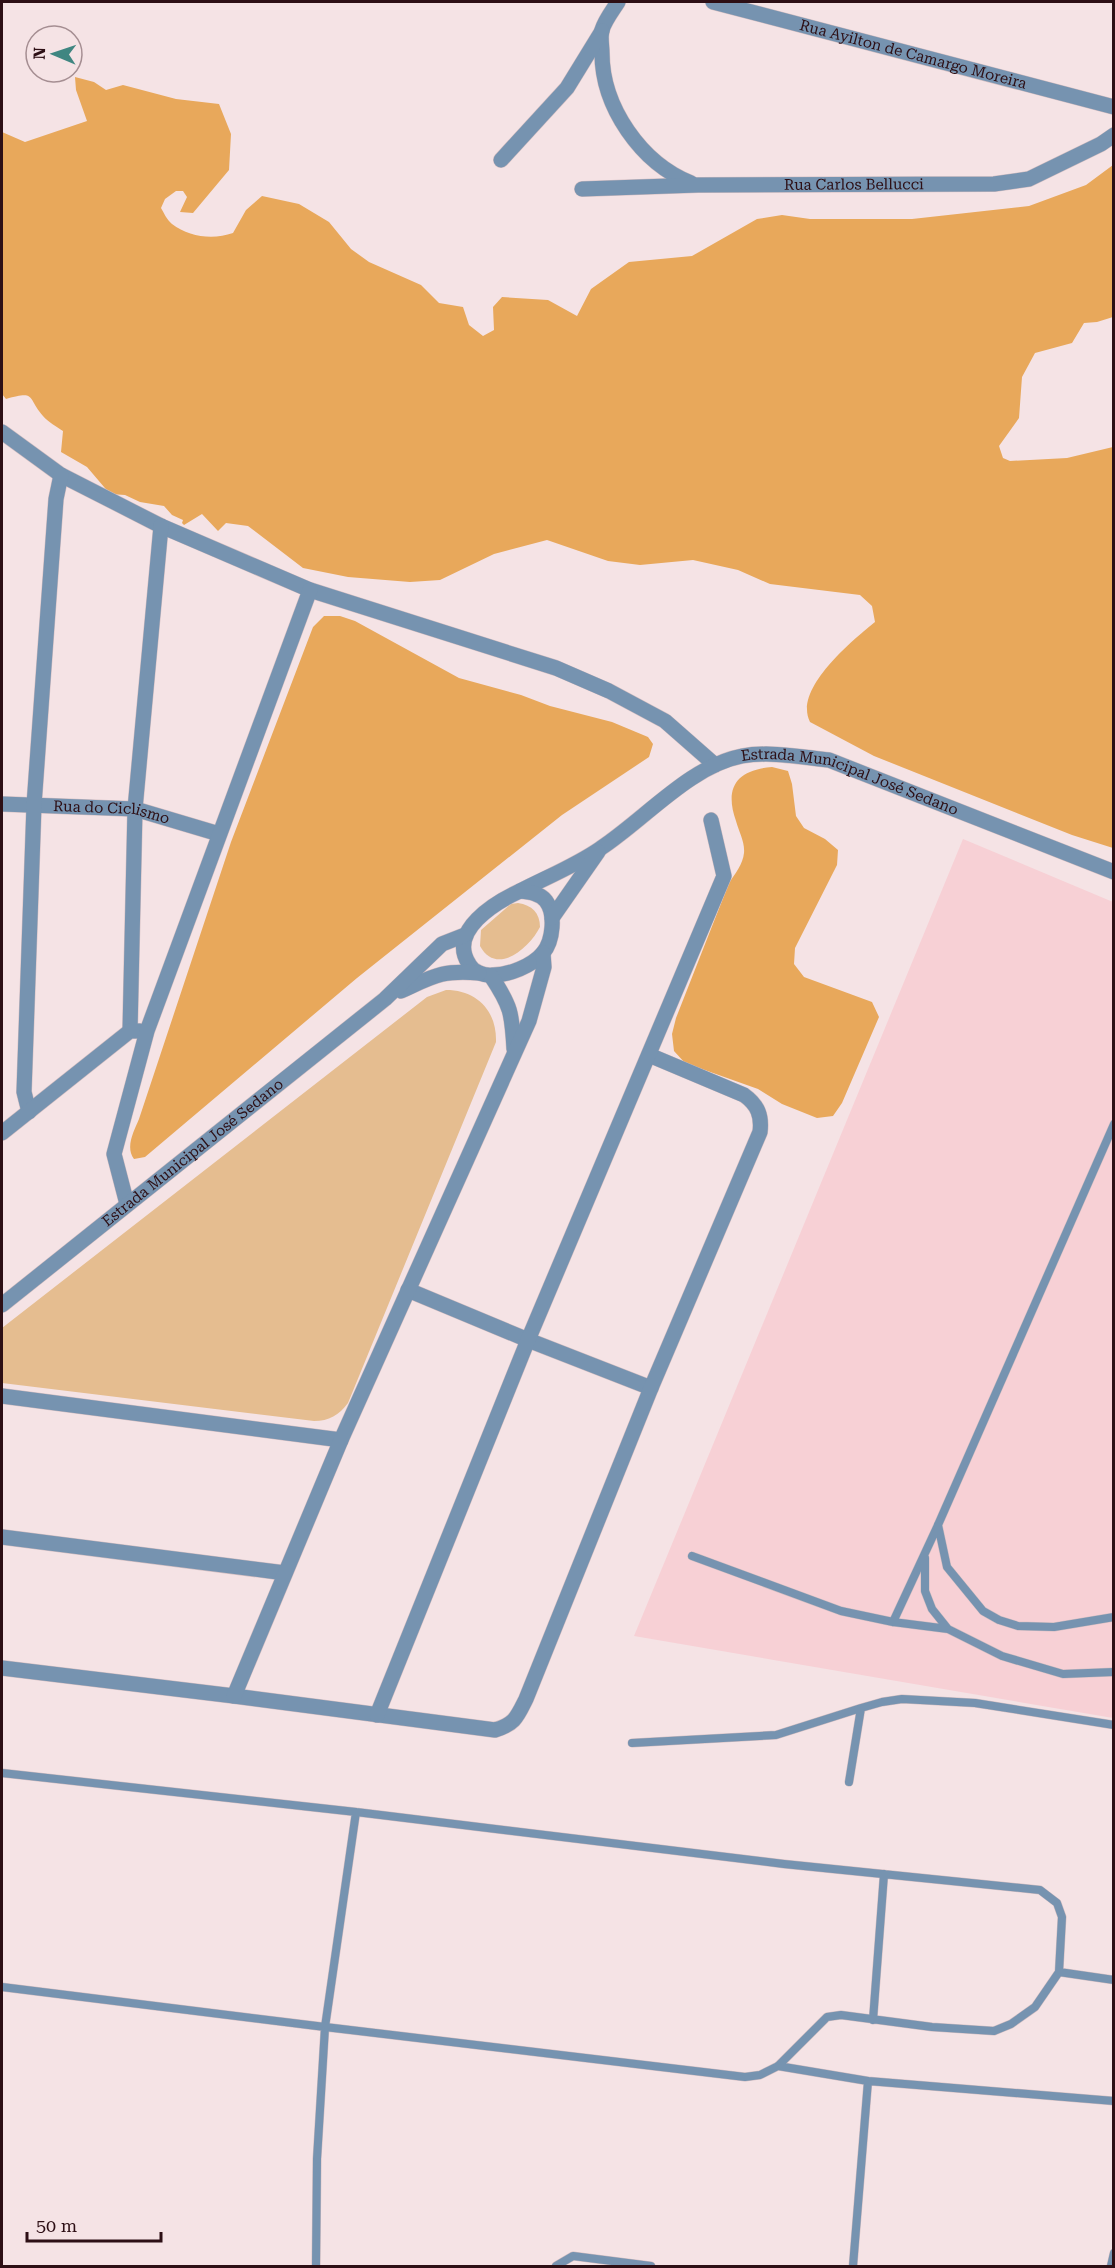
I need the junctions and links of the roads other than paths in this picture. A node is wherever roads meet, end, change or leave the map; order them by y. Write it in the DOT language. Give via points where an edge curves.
graph roads {
  1 [pos="618,2"];
  2 [pos="713,2"];
  3 [pos="602,31"];
  4 [pos="1113,107"];
  5 [pos="1113,135"];
  6 [pos="501,160"];
  7 [pos="698,185"];
  8 [pos="582,189"];
  9 [pos="2,432"];
  10 [pos="61,475"];
  11 [pos="161,526"];
  12 [pos="310,590"];
  13 [pos="715,765"];
  14 [pos="2,804"];
  15 [pos="34,805"];
  16 [pos="135,809"];
  17 [pos="711,820"];
  18 [pos="219,834"];
  19 [pos="600,849"];
  20 [pos="1113,872"];
  21 [pos="520,891"];
  22 [pos="552,918"];
  23 [pos="465,935"];
  24 [pos="543,953"];
  25 [pos="485,974"];
  26 [pos="385,999"];
  27 [pos="130,1031"];
  28 [pos="147,1031"];
  29 [pos="514,1052"];
  30 [pos="649,1055"];
  31 [pos="29,1112"];
  32 [pos="1113,1124"];
  33 [pos="2,1133"];
  34 [pos="127,1204"];
  35 [pos="408,1290"];
  36 [pos="2,1305"];
  37 [pos="528,1340"];
  38 [pos="651,1388"];
  39 [pos="2,1396"];
  40 [pos="341,1440"];
  41 [pos="938,1525"];
  42 [pos="2,1537"];
  43 [pos="925,1554"];
  44 [pos="692,1556"];
  45 [pos="285,1572"];
  46 [pos="1113,1617"];
  47 [pos="893,1622"];
  48 [pos="948,1629"];
  49 [pos="2,1668"];
  50 [pos="1113,1672"];
  51 [pos="234,1695"];
  52 [pos="861,1708"];
  53 [pos="377,1715"];
  54 [pos="1113,1725"];
  55 [pos="632,1743"];
  56 [pos="2,1773"];
  57 [pos="849,1782"];
  58 [pos="356,1812"];
  59 [pos="884,1874"];
  60 [pos="1059,1972"];
  61 [pos="1113,1980"];
  62 [pos="2,1987"];
  63 [pos="873,2020"];
  64 [pos="326,2027"];
  65 [pos="778,2066"];
  66 [pos="868,2080"];
  67 [pos="1113,2101"];
  68 [pos="1113,2253"];
  69 [pos="316,2266"];
  70 [pos="556,2266"];
  71 [pos="651,2266"];
  72 [pos="853,2266"];
  73 [pos="1111,2266"];
  1 -- 3 [label="street"];
  2 -- 4 [label="street, Rua Ayilton de Camargo Moreira"];
  3 -- 6 [label="street" via="567,88"];
  3 -- 7 [label="street" via="602,70 613,105 632,138 674,176"];
  5 -- 7 [label="street, Rua Carlos Bellucci" via="1070,161 1029,179 994,184"];
  7 -- 8 [label="street, Rua Carlos Bellucci"];
  9 -- 10 [label="street"];
  10 -- 11 [label="street"];
  10 -- 15 [label="street" via="56,499"];
  11 -- 12 [label="street"];
  11 -- 16 [label="street"];
  12 -- 13 [label="street" via="556,668 609,690 665,721"];
  12 -- 18 [label="street"];
  13 -- 19 [label="street, Estrada Municipal José Sedano"];
  13 -- 20 [label="street, Estrada Municipal José Sedano" via="743,756 829,760"];
  14 -- 15 [label="street, Rua do Ciclismo"];
  15 -- 16 [label="street, Rua do Ciclismo"];
  15 -- 31 [label="street" via="24,1092"];
  16 -- 18 [label="street, Rua do Ciclismo"];
  16 -- 27 [label="street"];
  17 -- 30 [label="street" via="724,876"];
  18 -- 28 [label="street"];
  19 -- 21 [label="street, Estrada Municipal José Sedano"];
  19 -- 22 [label="street, Estrada Municipal José Sedano"];
  21 -- 22 [label="street" via="546,901"];
  21 -- 23 [label="street" via="489,910"];
  22 -- 24 [label="street" via="553,931"];
  23 -- 25 [label="street" via="464,954 469,966"];
  23 -- 26 [label="street, Estrada Municipal José Sedano" via="442,944"];
  24 -- 25 [label="street" via="515,970"];
  24 -- 29 [label="street" via="544,967 529,1021"];
  25 -- 26 [label="street, Estrada Municipal José Sedano" via="452,971 436,975"];
  25 -- 29 [label="street" via="504,996 512,1015"];
  26 -- 34 [label="street, Estrada Municipal José Sedano"];
  27 -- 28 [label="street"];
  27 -- 31 [label="street"];
  28 -- 34 [label="street" via="114,1154"];
  29 -- 35 [label="street"];
  30 -- 37 [label="street"];
  30 -- 38 [label="street" via="744,1095 752,1101 761,1119 760,1132"];
  31 -- 33 [label="street"];
  32 -- 41 [label="lane"];
  34 -- 36 [label="street, Estrada Municipal José Sedano"];
  35 -- 37 [label="street"];
  35 -- 40 [label="street"];
  37 -- 38 [label="street"];
  37 -- 53 [label="street"];
  38 -- 53 [label="street" via="516,1719 495,1730"];
  39 -- 40 [label="street"];
  40 -- 45 [label="street"];
  41 -- 43 [label="lane"];
  41 -- 46 [label="lane" via="947,1567 983,1611 999,1620 1018,1626 1054,1626"];
  42 -- 45 [label="street"];
  43 -- 47 [label="lane"];
  43 -- 48 [label="lane" via="925,1591 932,1609"];
  44 -- 47 [label="lane" via="841,1611"];
  45 -- 51 [label="street"];
  47 -- 48 [label="lane"];
  48 -- 50 [label="lane" via="1002,1656 1063,1674"];
  49 -- 51 [label="street"];
  51 -- 53 [label="street"];
  52 -- 54 [label="lane" via="902,1699 975,1703"];
  52 -- 55 [label="lane" via="776,1735"];
  52 -- 57 [label="lane"];
  56 -- 58 [label="lane"];
  58 -- 59 [label="lane"];
  58 -- 64 [label="lane"];
  59 -- 60 [label="lane" via="1040,1890 1057,1903 1062,1917"];
  59 -- 63 [label="lane"];
  60 -- 61 [label="lane"];
  60 -- 63 [label="lane" via="1035,2007 994,2031"];
  62 -- 64 [label="lane"];
  63 -- 65 [label="lane" via="827,2017"];
  64 -- 65 [label="lane" via="745,2076 760,2075"];
  64 -- 69 [label="lane" via="317,2159"];
  65 -- 66 [label="lane"];
  66 -- 67 [label="lane"];
  66 -- 72 [label="lane"];
  68 -- 73 [label="lane"];
  70 -- 71 [label="lane" via="573,2256"];
}
